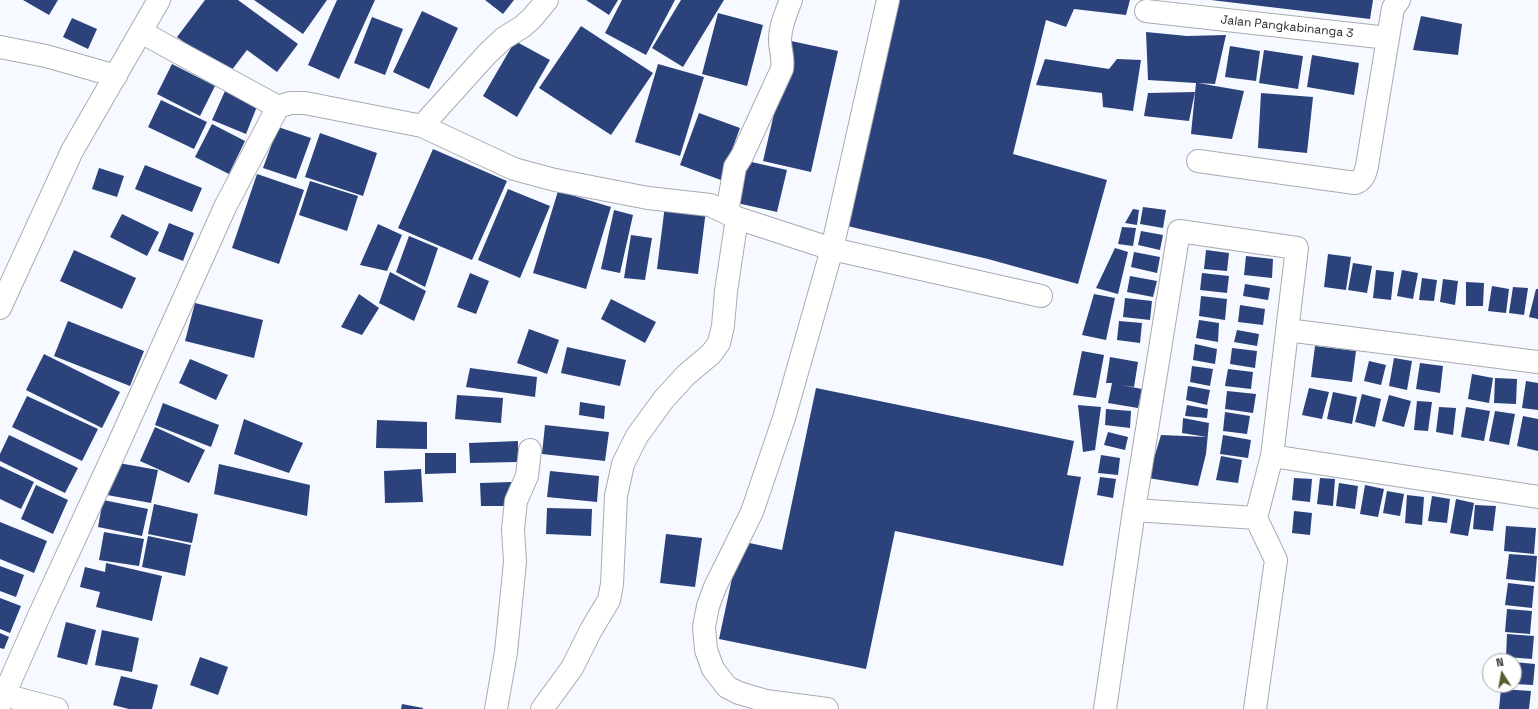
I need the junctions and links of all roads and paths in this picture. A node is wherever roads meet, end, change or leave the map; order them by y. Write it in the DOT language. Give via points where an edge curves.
graph roads {
  1 [pos="159,0"];
  2 [pos="547,0"];
  3 [pos="791,0"];
  4 [pos="888,0"];
  5 [pos="1399,0"];
  6 [pos="1146,11"];
  7 [pos="141,32"];
  8 [pos="1388,38"];
  9 [pos="0,47"];
  10 [pos="116,76"];
  11 [pos="278,107"];
  12 [pos="422,126"];
  13 [pos="1198,161"];
  14 [pos="732,215"];
  15 [pos="832,249"];
  16 [pos="1041,296"];
  17 [pos="0,308"];
  18 [pos="1287,330"];
  19 [pos="1538,362"];
  20 [pos="530,450"];
  21 [pos="1272,456"];
  22 [pos="1538,497"];
  23 [pos="1134,510"];
  24 [pos="1256,518"];
  25 [pos="2,700"];
  26 [pos="57,709"];
  27 [pos="496,709"];
  28 [pos="542,709"];
  29 [pos="827,709"];
  30 [pos="1105,709"];
  31 [pos="1255,709"];
  1 -- 7 [label="main road"];
  2 -- 12 [label="main road" via="522,27 504,38 487,54"];
  3 -- 14 [label="main road" via="781,31 782,69 735,167"];
  4 -- 15 [label="main road"];
  5 -- 8 [label="main road" via="1393,8"];
  6 -- 8 [label="main road, Jalan Pangkabinanga 3"];
  7 -- 10 [label="main road"];
  7 -- 11 [label="main road"];
  8 -- 13 [label="main road" via="1367,166 1359,182"];
  9 -- 10 [label="main road" via="46,56"];
  10 -- 17 [label="main road" via="72,151"];
  11 -- 12 [label="main road" via="290,103 305,103"];
  11 -- 25 [label="main road" via="226,205"];
  12 -- 14 [label="main road" via="514,169 555,180 648,198 710,205"];
  14 -- 15 [label="main road"];
  14 -- 28 [label="main road" via="723,326 719,343 711,354 686,375 664,399 637,436 623,464 616,496 609,600 572,668"];
  15 -- 16 [label="main road"];
  15 -- 29 [label="main road" via="784,418 752,512 715,587 704,627 706,650 713,669 727,687 766,701"];
  18 -- 19 [label="main road"];
  18 -- 21 [label="main road"];
  18 -- 23 [label="main road" via="1297,248 1179,231"];
  20 -- 27 [label="main road" via="527,476 516,501 512,529 515,562 506,652"];
  21 -- 22 [label="main road"];
  21 -- 24 [label="main road"];
  23 -- 24 [label="main road"];
  23 -- 30 [label="main road"];
  24 -- 31 [label="main road" via="1276,560"];
  25 -- 26 [label="main road"];
}
